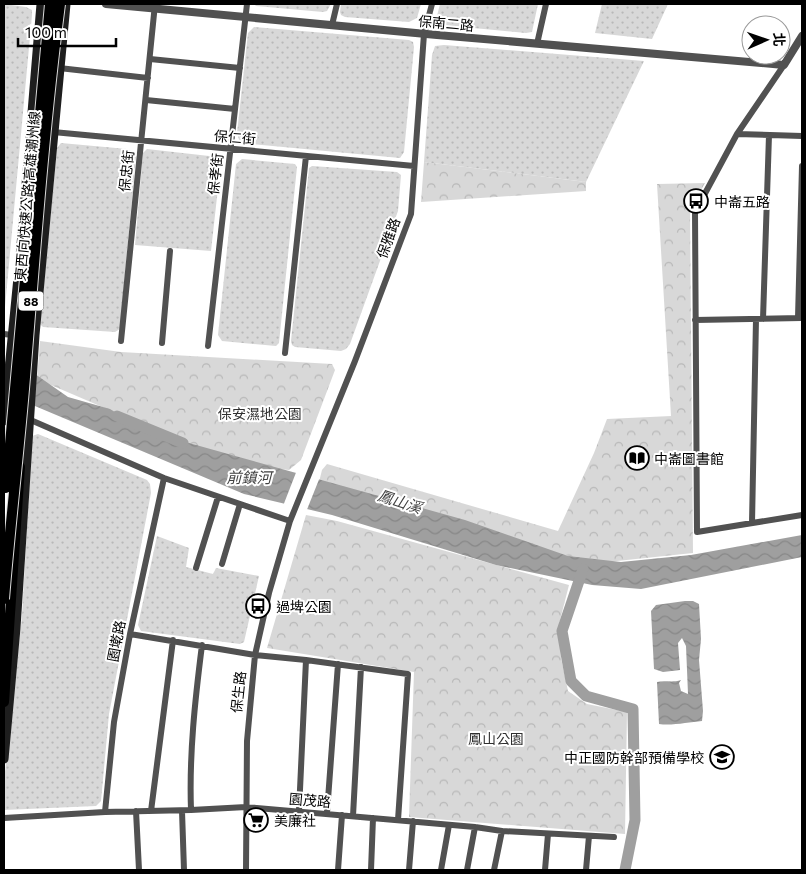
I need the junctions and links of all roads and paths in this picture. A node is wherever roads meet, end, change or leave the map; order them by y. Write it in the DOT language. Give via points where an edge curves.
graph roads {
  1 [pos="41,4"];
  2 [pos="50,4"];
  3 [pos="60,4"];
  4 [pos="66,4"];
  5 [pos="106,4"];
  6 [pos="247,4"];
  7 [pos="337,4"];
  8 [pos="432,4"];
  9 [pos="546,4"];
  10 [pos="155,6"];
  11 [pos="245,16"];
  12 [pos="332,25"];
  13 [pos="424,34"];
  14 [pos="802,36"];
  15 [pos="537,44"];
  16 [pos="791,54"];
  17 [pos="150,60"];
  18 [pos="741,61"];
  19 [pos="784,65"];
  20 [pos="60,68"];
  21 [pos="240,68"];
  22 [pos="148,78"];
  23 [pos="146,100"];
  24 [pos="235,109"];
  25 [pos="53,132"];
  26 [pos="737,134"];
  27 [pos="770,135"];
  28 [pos="802,136"];
  29 [pos="142,141"];
  30 [pos="230,149"];
  31 [pos="306,156"];
  32 [pos="414,166"];
  33 [pos="802,166"];
  34 [pos="170,251"];
  35 [pos="800,318"];
  36 [pos="760,319"];
  37 [pos="695,320"];
  38 [pos="8,335"];
  39 [pos="121,341"];
  40 [pos="162,343"];
  41 [pos="208,346"];
  42 [pos="285,353"];
  43 [pos="4,410"];
  44 [pos="30,420"];
  45 [pos="12,424"];
  46 [pos="4,476"];
  47 [pos="164,478"];
  48 [pos="218,497"];
  49 [pos="240,504"];
  50 [pos="802,515"];
  51 [pos="4,518"];
  52 [pos="290,521"];
  53 [pos="752,523"];
  54 [pos="222,564"];
  55 [pos="196,568"];
  56 [pos="4,599"];
  57 [pos="130,634"];
  58 [pos="173,640"];
  59 [pos="202,645"];
  60 [pos="255,655"];
  61 [pos="306,660"];
  62 [pos="338,664"];
  63 [pos="360,667"];
  64 [pos="4,702"];
  65 [pos="4,759"];
  66 [pos="246,807"];
  67 [pos="182,810"];
  68 [pos="191,810"];
  69 [pos="136,811"];
  70 [pos="150,811"];
  71 [pos="299,811"];
  72 [pos="106,812"];
  73 [pos="327,814"];
  74 [pos="342,815"];
  75 [pos="353,816"];
  76 [pos="4,818"];
  77 [pos="373,818"];
  78 [pos="398,820"];
  79 [pos="413,821"];
  80 [pos="449,825"];
  81 [pos="475,827"];
  82 [pos="502,831"];
  83 [pos="548,834"];
  84 [pos="589,836"];
  85 [pos="614,837"];
  86 [pos="139,870"];
  87 [pos="184,870"];
  88 [pos="246,870"];
  89 [pos="338,870"];
  90 [pos="371,870"];
  91 [pos="409,870"];
  92 [pos="442,870"];
  93 [pos="467,870"];
  94 [pos="494,870"];
  95 [pos="545,870"];
  96 [pos="586,870"];
  1 -- 38 [label="main road" via="20,257"];
  2 -- 45 [label="highway, 東西向快速公路 高雄潮州線 / 88, bridge"];
  3 -- 45 [label="highway, 東西向快速公路 高雄潮州線 / 88, bridge" via="36,240"];
  4 -- 20 [label="main road"];
  5 -- 10 [label="street, 保南二路"];
  6 -- 11 [label="street, 保孝街"];
  7 -- 12 [label="street"];
  8 -- 13 [label="street, 保雅路"];
  9 -- 15 [label="street"];
  10 -- 11 [label="street, 保南二路"];
  10 -- 17 [label="street, 保忠街"];
  11 -- 12 [label="street, 保南二路"];
  11 -- 21 [label="street, 保孝街"];
  12 -- 13 [label="street, 保南二路"];
  13 -- 15 [label="street, 保南二路"];
  13 -- 32 [label="street, 保雅路"];
  14 -- 16 [label="street"];
  15 -- 18 [label="street, 保南二路"];
  17 -- 21 [label="street"];
  17 -- 22 [label="street, 保忠街"];
  19 -- 26 [label="street"];
  20 -- 22 [label="street"];
  20 -- 25 [label="main road"];
  21 -- 24 [label="street, 保孝街"];
  22 -- 23 [label="street, 保忠街"];
  23 -- 24 [label="street"];
  23 -- 29 [label="street, 保忠街"];
  24 -- 30 [label="street, 保孝街"];
  25 -- 29 [label="street, 保仁街"];
  25 -- 44 [label="main road"];
  26 -- 27 [label="street"];
  26 -- 37 [label="street" via="695,212"];
  27 -- 28 [label="street"];
  27 -- 36 [label="street"];
  29 -- 30 [label="street, 保仁街"];
  29 -- 39 [label="street, 保忠街"];
  30 -- 31 [label="street, 保仁街"];
  30 -- 41 [label="street, 保孝街"];
  31 -- 32 [label="street, 保仁街"];
  31 -- 42 [label="street"];
  32 -- 52 [label="street, 保雅路" via="411,214 356,361"];
  33 -- 35 [label="street"];
  34 -- 40 [label="street"];
  35 -- 36 [label="street"];
  36 -- 37 [label="street"];
  36 -- 53 [label="street"];
  37 -- 53 [label="street" via="697,532"];
  38 -- 43 [label="main road" via="11,348"];
  43 -- 44 [label="street"];
  43 -- 45 [label="main road"];
  44 -- 47 [label="street"];
  44 -- 65 [label="main road"];
  45 -- 46 [label="highway, bridge"];
  45 -- 51 [label="highway, 東西向快速公路 高雄潮州線 / 88, bridge"];
  45 -- 56 [label="highway, 東西向快速公路 高雄潮州線 / 88, bridge" via="13,487"];
  45 -- 64 [label="highway, bridge" via="20,484"];
  47 -- 48 [label="street"];
  47 -- 57 [label="street, 園墘路"];
  48 -- 49 [label="street"];
  48 -- 55 [label="street"];
  49 -- 52 [label="street"];
  49 -- 54 [label="street"];
  50 -- 53 [label="street"];
  52 -- 60 [label="street, 保生路"];
  57 -- 58 [label="street"];
  57 -- 72 [label="street, 園墘路" via="114,722"];
  58 -- 59 [label="street"];
  58 -- 70 [label="street"];
  59 -- 60 [label="street"];
  59 -- 68 [label="street" via="192,731"];
  60 -- 61 [label="street"];
  60 -- 66 [label="street, 保生路" via="247,734"];
  61 -- 62 [label="street"];
  61 -- 71 [label="street"];
  62 -- 63 [label="street"];
  62 -- 73 [label="street"];
  63 -- 75 [label="street"];
  63 -- 78 [label="street" via="408,674"];
  66 -- 68 [label="street, 園茂路"];
  66 -- 71 [label="street, 園茂路"];
  66 -- 88 [label="street, 保生路"];
  67 -- 68 [label="street, 園茂路"];
  67 -- 70 [label="street, 園茂路"];
  67 -- 87 [label="street"];
  69 -- 70 [label="street, 園茂路"];
  69 -- 72 [label="street, 園茂路"];
  69 -- 86 [label="street"];
  71 -- 73 [label="street, 園茂路"];
  72 -- 76 [label="street, 園茂路"];
  73 -- 74 [label="street, 園茂路"];
  74 -- 75 [label="street, 園茂路"];
  74 -- 89 [label="street"];
  75 -- 77 [label="street, 園茂路"];
  77 -- 78 [label="street, 園茂路"];
  77 -- 90 [label="street"];
  78 -- 79 [label="street, 園茂路"];
  79 -- 80 [label="street, 園茂路"];
  79 -- 91 [label="street"];
  80 -- 81 [label="street, 園茂路"];
  80 -- 92 [label="street"];
  81 -- 82 [label="street, 園茂路"];
  81 -- 93 [label="street"];
  82 -- 83 [label="street, 園茂路"];
  82 -- 94 [label="street"];
  83 -- 84 [label="street, 園茂路"];
  83 -- 95 [label="street"];
  84 -- 85 [label="street, 園茂路"];
  84 -- 96 [label="street"];
}
